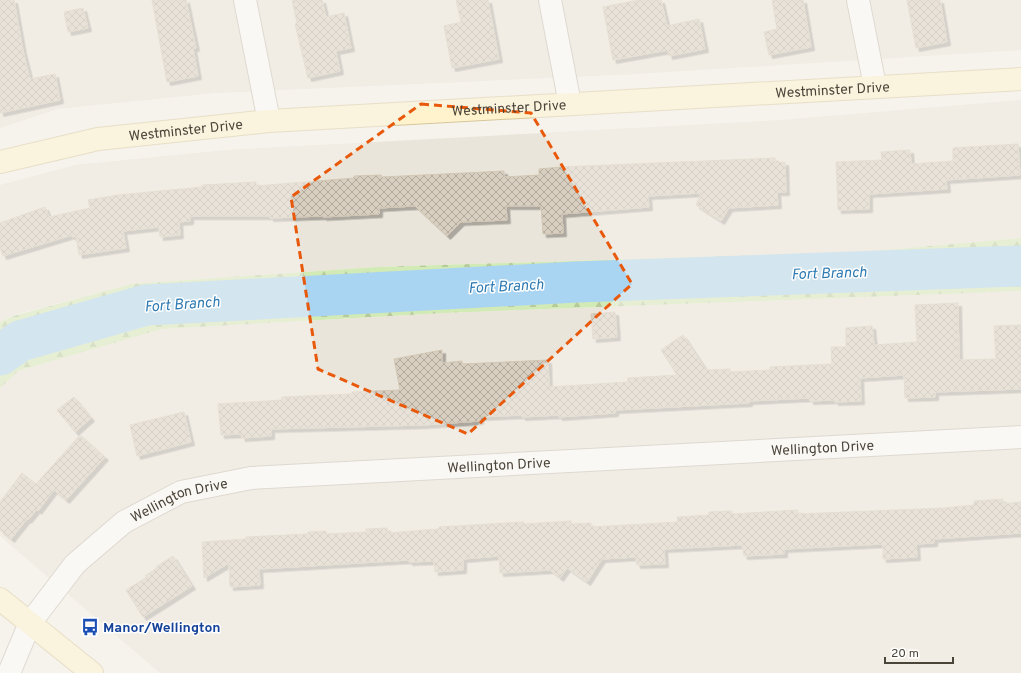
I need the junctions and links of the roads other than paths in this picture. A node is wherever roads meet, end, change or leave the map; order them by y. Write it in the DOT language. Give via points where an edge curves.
graph roads {
  1 [pos="245,0"];
  2 [pos="550,0"];
  3 [pos="858,0"];
  4 [pos="1021,79"];
  5 [pos="875,86"];
  6 [pos="570,104"];
  7 [pos="269,121"];
  8 [pos="0,162"];
  9 [pos="1021,437"];
  10 [pos="0,599"];
  11 [pos="30,623"];
  12 [pos="9,673"];
  13 [pos="92,673"];
  1 -- 7 [label="street"];
  2 -- 6 [label="street"];
  3 -- 5 [label="street"];
  4 -- 5 [label="street, Westminster Drive"];
  5 -- 6 [label="street, Westminster Drive"];
  6 -- 7 [label="street, Westminster Drive"];
  7 -- 8 [label="street, Westminster Drive" via="98,139"];
  9 -- 11 [label="street, Wellington Drive" via="251,478 181,492 124,522 75,564"];
  10 -- 11 [label="street"];
  11 -- 12 [label="street, Wellington Drive"];
  11 -- 13 [label="street"];
}
